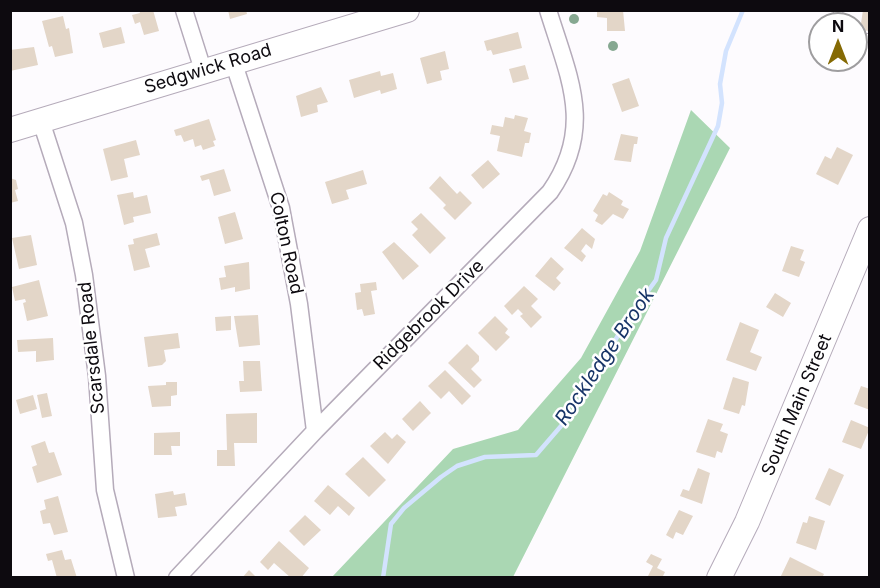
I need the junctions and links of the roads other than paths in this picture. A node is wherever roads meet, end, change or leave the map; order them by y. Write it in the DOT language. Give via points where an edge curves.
graph roads {
  1 [pos="184,10"];
  2 [pos="407,10"];
  3 [pos="548,10"];
  4 [pos="233,61"];
  5 [pos="203,70"];
  6 [pos="41,121"];
  7 [pos="10,130"];
  8 [pos="870,229"];
  9 [pos="861,274"];
  10 [pos="315,431"];
  11 [pos="126,578"];
  12 [pos="177,578"];
  13 [pos="719,578"];
  1 -- 5 [label="street"];
  2 -- 4 [label="main road, Sedgwick Road"];
  3 -- 10 [label="street, Ridgebrook Drive" via="577,112 573,144 561,176 550,192"];
  4 -- 5 [label="main road, Sedgwick Road"];
  4 -- 10 [label="street, Colton Road" via="281,208 299,304"];
  5 -- 6 [label="main road, Sedgwick Road"];
  6 -- 7 [label="main road, Sedgwick Road"];
  6 -- 11 [label="street, Scarsdale Road" via="74,223 84,275 97,376 105,490"];
  8 -- 9 [label="main road, South Main Street"];
  9 -- 13 [label="main road, South Main Street"];
  10 -- 12 [label="street, Ridgebrook Drive"];
}
